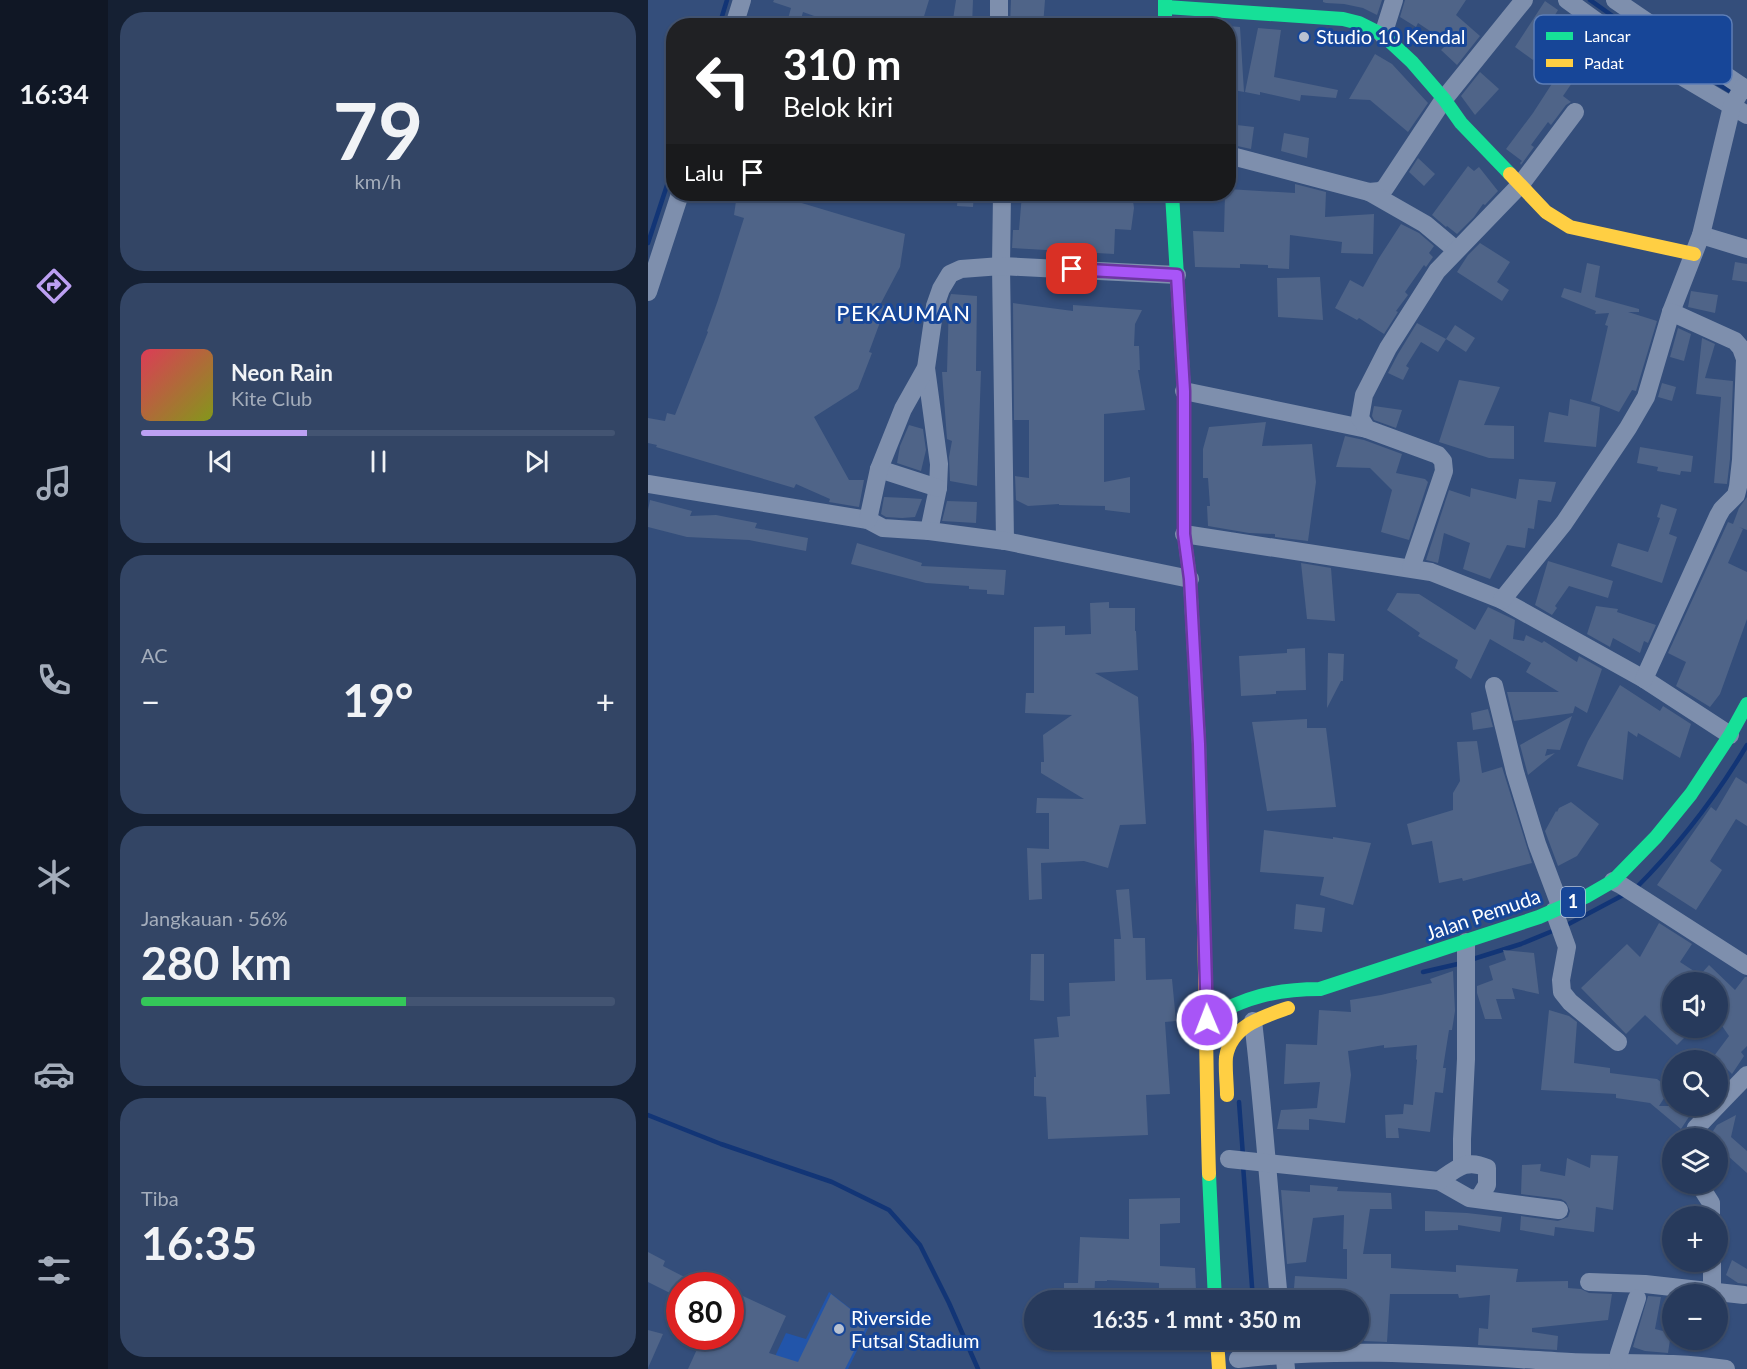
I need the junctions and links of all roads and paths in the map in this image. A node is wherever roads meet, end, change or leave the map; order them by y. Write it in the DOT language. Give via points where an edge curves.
graph roads {
  1 [pos="742,0"];
  2 [pos="999,0"];
  3 [pos="1394,0"];
  4 [pos="1524,0"];
  5 [pos="1567,0"];
  6 [pos="1166,4"];
  7 [pos="1617,11"];
  8 [pos="736,18"];
  9 [pos="999,18"];
  10 [pos="1383,35"];
  11 [pos="1710,84"];
  12 [pos="1720,84"];
  13 [pos="1740,98"];
  14 [pos="1444,99"];
  15 [pos="1575,112"];
  16 [pos="1236,157"];
  17 [pos="1521,184"];
  18 [pos="1369,192"];
  19 [pos="678,201"];
  20 [pos="1002,201"];
  21 [pos="1172,201"];
  22 [pos="1701,235"];
  23 [pos="1747,249"];
  24 [pos="1456,250"];
  25 [pos="1694,254"];
  26 [pos="1001,266"];
  27 [pos="1177,275"];
  28 [pos="648,292"];
  29 [pos="1671,312"];
  30 [pos="926,368"];
  31 [pos="1184,391"];
  32 [pos="1367,429"];
  33 [pos="879,469"];
  34 [pos="648,484"];
  35 [pos="938,488"];
  36 [pos="868,520"];
  37 [pos="929,531"];
  38 [pos="1184,534"];
  39 [pos="1005,541"];
  40 [pos="1411,568"];
  41 [pos="1190,579"];
  42 [pos="1502,600"];
  43 [pos="1644,680"];
  44 [pos="1494,686"];
  45 [pos="1747,704"];
  46 [pos="1731,735"];
  47 [pos="1617,883"];
  48 [pos="1557,913"];
  49 [pos="1466,948"];
  50 [pos="1747,966"];
  51 [pos="1320,988"];
  52 [pos="1207,1020"];
  53 [pos="1253,1021"];
  54 [pos="1618,1042"];
  55 [pos="1747,1075"];
  56 [pos="1728,1094"];
  57 [pos="1228,1112"];
  58 [pos="1707,1116"];
  59 [pos="1696,1128"];
  60 [pos="1241,1160"];
  61 [pos="1462,1165"];
  62 [pos="1439,1181"];
  63 [pos="1479,1198"];
  64 [pos="1559,1210"];
  65 [pos="1588,1282"];
  66 [pos="1662,1287"];
  67 [pos="1214,1290"];
  68 [pos="1276,1290"];
  69 [pos="1728,1292"];
  70 [pos="1744,1295"];
  71 [pos="1637,1298"];
  72 [pos="1218,1350"];
  73 [pos="1284,1354"];
  74 [pos="1239,1359"];
  75 [pos="1609,1365"];
  76 [pos="1646,1366"];
  77 [pos="1219,1369"];
  78 [pos="1726,1369"];
  1 -- 8 [label="street"];
  2 -- 9 [label="street"];
  3 -- 10 [label="street"];
  4 -- 14 [label="street"];
  5 -- 7 [label="street"];
  6 -- 10 [label="main road" via="1343,18"];
  10 -- 14 [label="main road"];
  11 -- 13 [label="street"];
  12 -- 13 [label="street"];
  13 -- 22 [label="street"];
  14 -- 17 [label="main road" via="1461,123"];
  14 -- 18 [label="street" via="1385,188"];
  15 -- 17 [label="street"];
  16 -- 18 [label="street"];
  17 -- 24 [label="street"];
  17 -- 25 [label="main road" via="1546,212 1570,227"];
  18 -- 24 [label="street" via="1425,224"];
  19 -- 28 [label="street"];
  20 -- 26 [label="street"];
  21 -- 27 [label="main road"];
  22 -- 23 [label="street"];
  22 -- 25 [label="street"];
  24 -- 32 [label="street" via="1437,271 1388,348 1364,395 1360,418"];
  25 -- 29 [label="street"];
  26 -- 27 [label="street"];
  26 -- 30 [label="street" via="961,269 950,274 935,306"];
  26 -- 39 [label="street"];
  27 -- 31 [label="main road"];
  29 -- 42 [label="street" via="1646,397 1628,428 1564,524"];
  29 -- 43 [label="street" via="1735,341 1741,348 1745,359 1741,460 1736,495 1718,516"];
  30 -- 33 [label="street" via="903,409"];
  30 -- 35 [label="street" via="939,464"];
  31 -- 32 [label="street"];
  31 -- 38 [label="main road"];
  32 -- 40 [label="street" via="1438,455 1443,461"];
  33 -- 35 [label="street"];
  33 -- 36 [label="street"];
  34 -- 36 [label="street"];
  35 -- 37 [label="street"];
  36 -- 37 [label="street" via="883,528"];
  37 -- 39 [label="street"];
  38 -- 40 [label="street"];
  38 -- 41 [label="main road"];
  39 -- 41 [label="street"];
  40 -- 42 [label="street"];
  41 -- 52 [label="main road"];
  42 -- 43 [label="street"];
  43 -- 46 [label="street"];
  44 -- 48 [label="street"];
  45 -- 46 [label="main road, Jalan Pemuda / 1"];
  46 -- 47 [label="main road, Jalan Pemuda / 1" via="1691,794"];
  47 -- 48 [label="main road, Jalan Pemuda / 1"];
  47 -- 50 [label="street"];
  48 -- 49 [label="main road, Jalan Pemuda / 1"];
  48 -- 54 [label="street" via="1567,948 1562,992"];
  49 -- 51 [label="main road, Jalan Pemuda / 1"];
  49 -- 61 [label="street"];
  51 -- 52 [label="main road, Jalan Pemuda / 1" via="1299,988 1236,1003"];
  51 -- 53 [label="main road, Jalan Pemuda / 1" via="1302,1002"];
  52 -- 67 [label="main road"];
  53 -- 57 [label="main road, Jalan Pemuda / 1" via="1232,1037 1226,1054"];
  53 -- 60 [label="street" via="1261,1085"];
  55 -- 56 [label="street"];
  58 -- 59 [label="street"];
  60 -- 62 [label="street"];
  60 -- 68 [label="street"];
  61 -- 62 [label="street"];
  61 -- 63 [label="street" via="1479,1164 1487,1168 1486,1185"];
  62 -- 63 [label="street" via="1469,1198"];
  63 -- 64 [label="street"];
  65 -- 66 [label="street"];
  69 -- 70 [label="street"];
  71 -- 75 [label="street" via="1619,1354"];
  72 -- 77 [label="main road"];
  73 -- 74 [label="street"];
  73 -- 75 [label="street" via="1396,1352"];
  75 -- 76 [label="street"];
  76 -- 78 [label="street"];
}
